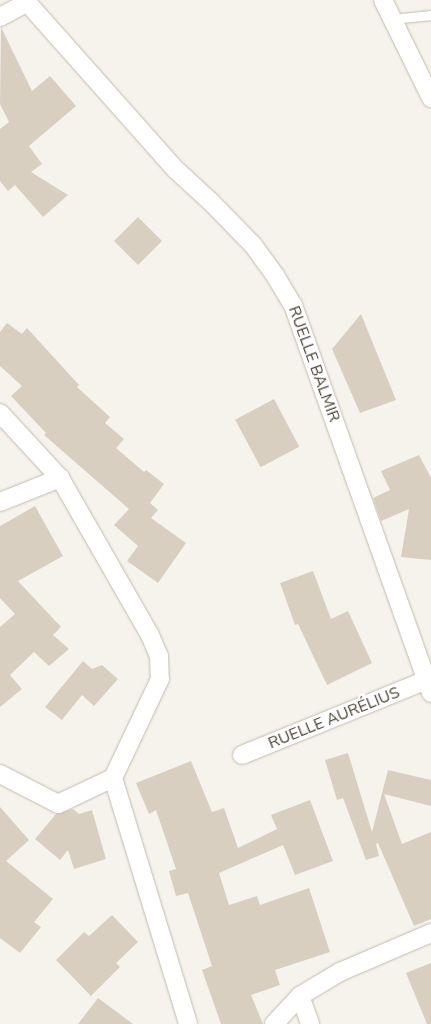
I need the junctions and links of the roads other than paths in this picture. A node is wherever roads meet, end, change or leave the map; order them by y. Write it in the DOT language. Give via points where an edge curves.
graph roads {
  1 [pos="383,0"];
  2 [pos="26,1"];
  3 [pos="431,15"];
  4 [pos="0,17"];
  5 [pos="392,19"];
  6 [pos="431,98"];
  7 [pos="0,413"];
  8 [pos="60,478"];
  9 [pos="0,502"];
  10 [pos="429,686"];
  11 [pos="242,755"];
  12 [pos="0,774"];
  13 [pos="113,778"];
  14 [pos="431,933"];
  15 [pos="300,996"];
  16 [pos="188,1024"];
  17 [pos="274,1024"];
  18 [pos="310,1024"];
  1 -- 5 [label="street"];
  2 -- 4 [label="street"];
  2 -- 10 [label="street, RUELLE BALMIR" via="175,170 253,245 293,305"];
  3 -- 5 [label="lane"];
  5 -- 6 [label="street"];
  7 -- 8 [label="street"];
  8 -- 9 [label="street"];
  8 -- 13 [label="street" via="159,656 160,679"];
  10 -- 11 [label="street, RUELLE AURÉLIUS"];
  12 -- 13 [label="street" via="58,804"];
  13 -- 16 [label="street"];
  14 -- 15 [label="street" via="340,972"];
  15 -- 17 [label="street"];
  15 -- 18 [label="street"];
}
